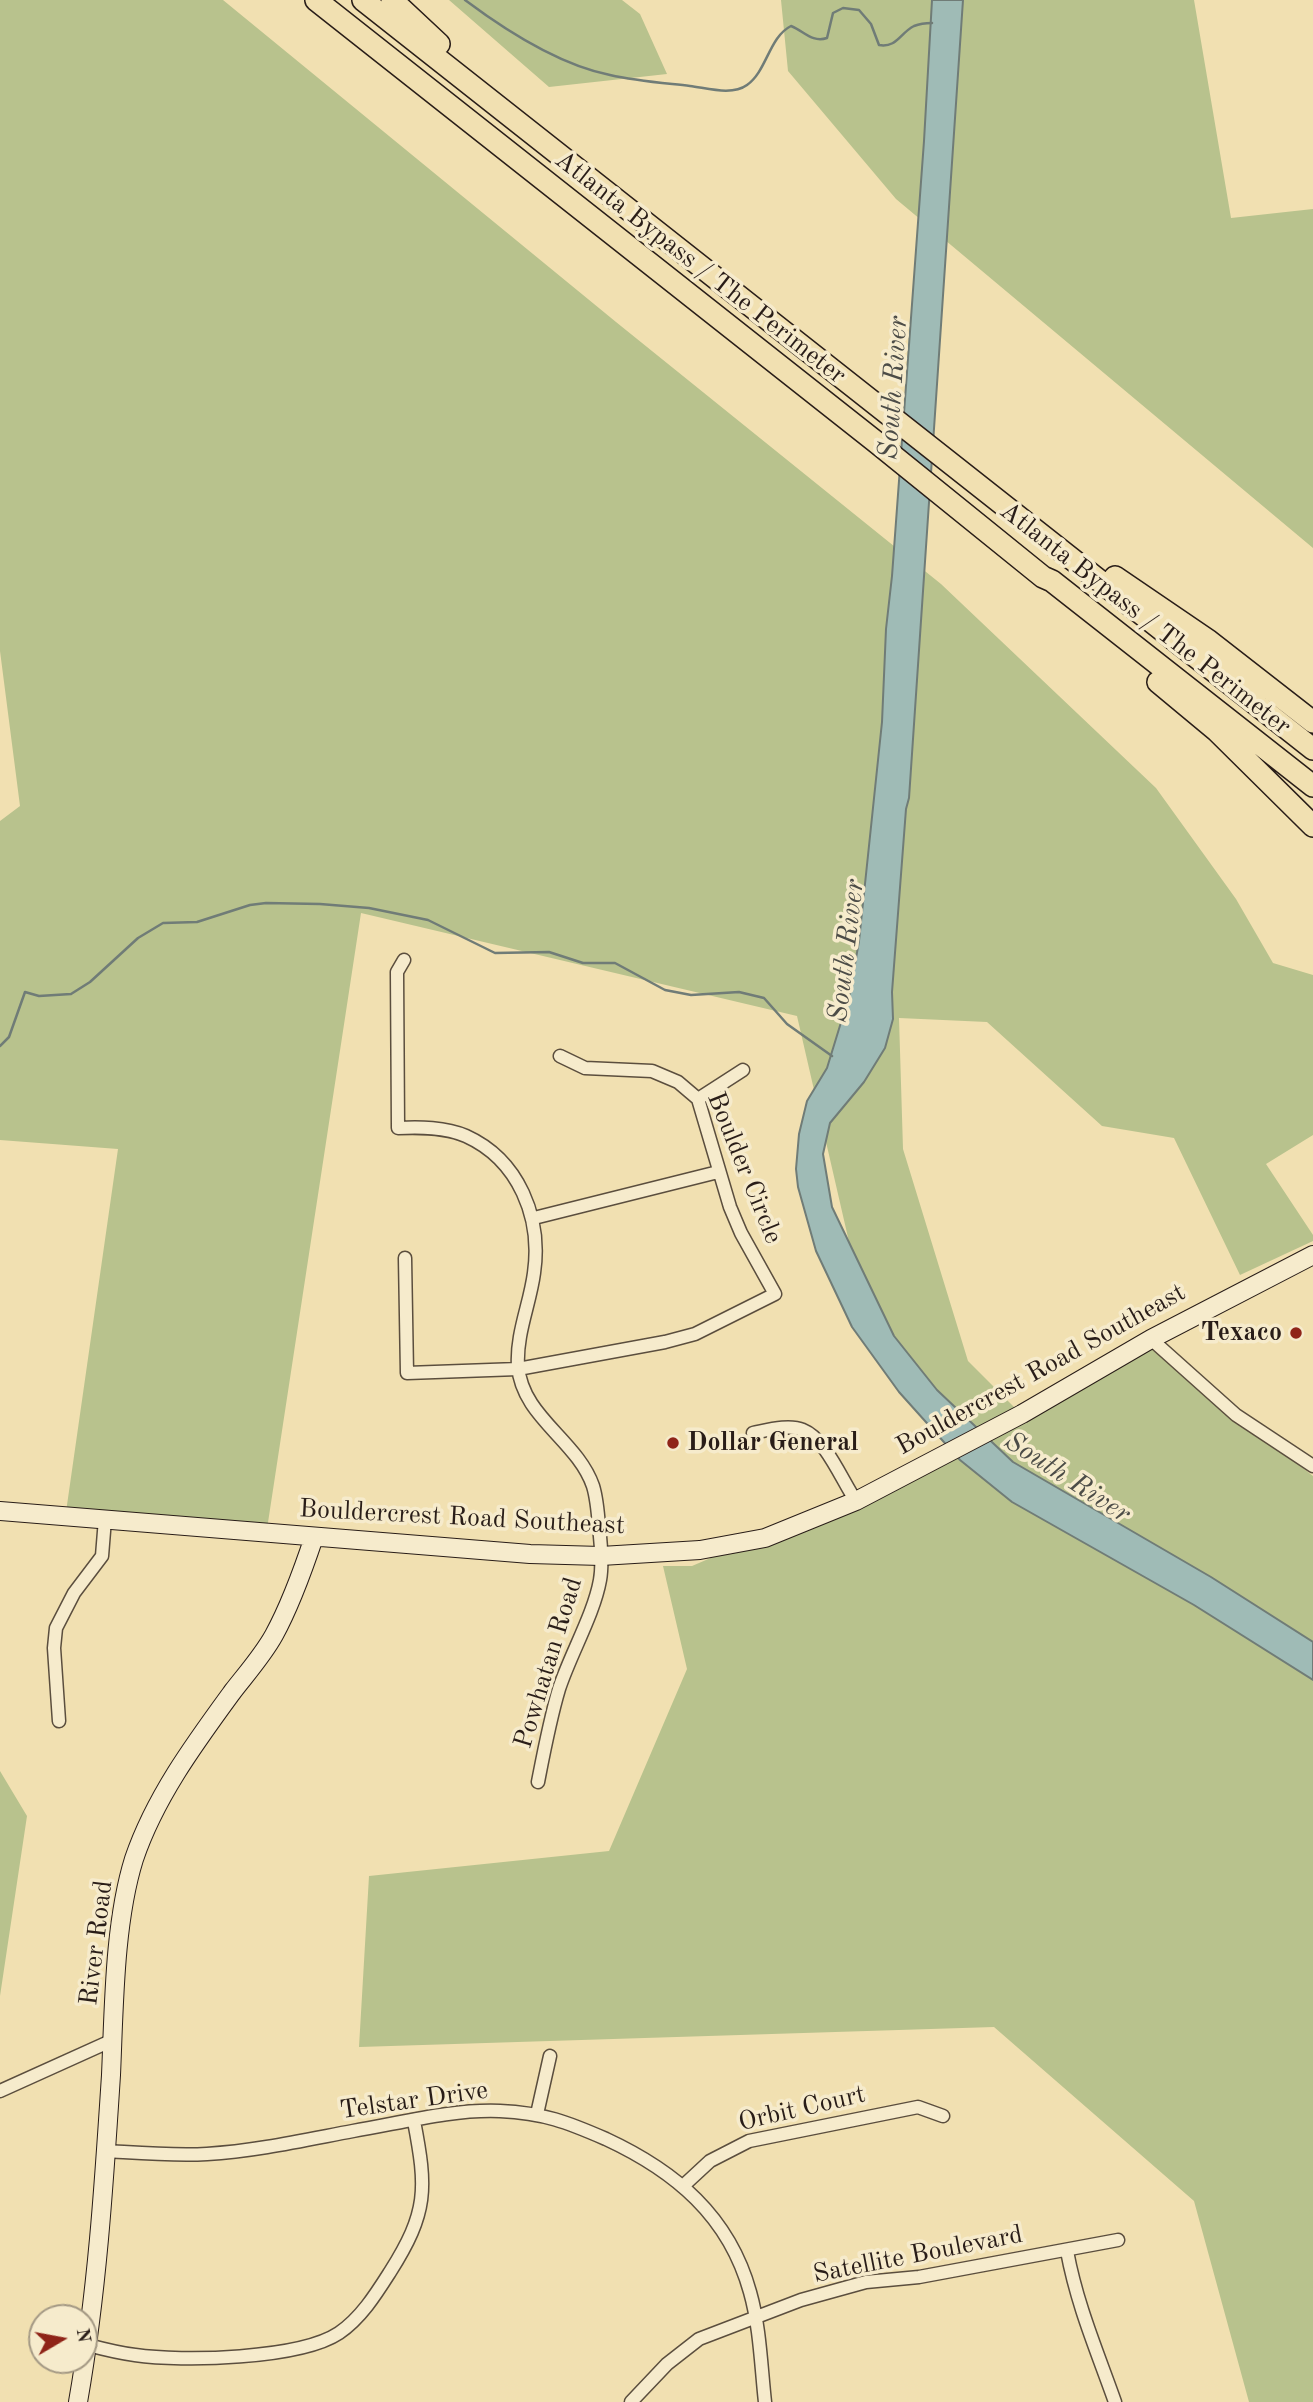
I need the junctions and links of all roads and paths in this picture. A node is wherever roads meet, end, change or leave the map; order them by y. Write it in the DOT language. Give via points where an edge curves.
graph roads {
  1 [pos="304,0"];
  2 [pos="316,0"];
  3 [pos="363,0"];
  4 [pos="392,0"];
  5 [pos="411,75"];
  6 [pos="542,142"];
  7 [pos="950,462"];
  8 [pos="1043,577"];
  9 [pos="1313,722"];
  10 [pos="1313,749"];
  11 [pos="1313,786"];
  12 [pos="1313,826"];
  13 [pos="404,960"];
  14 [pos="560,1056"];
  15 [pos="743,1070"];
  16 [pos="698,1099"];
  17 [pos="718,1172"];
  18 [pos="534,1218"];
  19 [pos="1313,1255"];
  20 [pos="405,1258"];
  21 [pos="1151,1339"];
  22 [pos="518,1369"];
  23 [pos="753,1433"];
  24 [pos="1313,1466"];
  25 [pos="856,1501"];
  26 [pos="0,1511"];
  27 [pos="105,1518"];
  28 [pos="314,1537"];
  29 [pos="601,1556"];
  30 [pos="59,1720"];
  31 [pos="538,1782"];
  32 [pos="113,2040"];
  33 [pos="550,2056"];
  34 [pos="0,2091"];
  35 [pos="537,2114"];
  36 [pos="943,2116"];
  37 [pos="414,2121"];
  38 [pos="106,2151"];
  39 [pos="683,2186"];
  40 [pos="1118,2241"];
  41 [pos="1067,2251"];
  42 [pos="92,2304"];
  43 [pos="755,2318"];
  44 [pos="98,2347"];
  45 [pos="83,2374"];
  46 [pos="78,2402"];
  47 [pos="631,2402"];
  48 [pos="765,2402"];
  49 [pos="1115,2402"];
  1 -- 5 [label="highway"];
  2 -- 5 [label="highway, Atlanta Bypass / The Perimeter"];
  3 -- 6 [label="highway, Atlanta Bypass / The Perimeter"];
  4 -- 6 [label="highway"];
  5 -- 8 [label="highway, Atlanta Bypass / The Perimeter"];
  6 -- 7 [label="highway, Atlanta Bypass / The Perimeter"];
  7 -- 9 [label="highway" via="1209,641"];
  7 -- 10 [label="highway, Atlanta Bypass / The Perimeter"];
  8 -- 11 [label="highway, Atlanta Bypass / The Perimeter"];
  8 -- 12 [label="highway" via="1094,631 1217,731"];
  13 -- 18 [label="street" via="397,972 398,1128 447,1130 485,1148 516,1180"];
  14 -- 16 [label="street, Boulder Circle" via="585,1068 652,1071 678,1082"];
  15 -- 16 [label="street"];
  16 -- 17 [label="street, Boulder Circle"];
  17 -- 18 [label="street"];
  17 -- 22 [label="street, Boulder Circle" via="741,1233 775,1294 695,1334"];
  18 -- 22 [label="street" via="534,1273 517,1346"];
  19 -- 21 [label="street, Bouldercrest Road Southeast"];
  20 -- 22 [label="street" via="407,1373"];
  21 -- 24 [label="street" via="1236,1415"];
  21 -- 25 [label="street, Bouldercrest Road Southeast" via="1022,1414"];
  22 -- 29 [label="street, Powhatan Road" via="523,1391 591,1482"];
  23 -- 25 [label="street" via="803,1429 821,1444"];
  25 -- 29 [label="street, Bouldercrest Road Southeast" via="765,1538 700,1550"];
  26 -- 27 [label="street, Bouldercrest Road Southeast"];
  27 -- 28 [label="street, Bouldercrest Road Southeast"];
  27 -- 30 [label="street" via="102,1556 74,1593 56,1628"];
  28 -- 29 [label="street, Bouldercrest Road Southeast"];
  28 -- 32 [label="street, River Road" via="274,1636 169,1784 134,1860 122,1910"];
  29 -- 31 [label="street, Powhatan Road" via="600,1581 559,1689"];
  32 -- 34 [label="street"];
  32 -- 38 [label="street, River Road"];
  33 -- 35 [label="street"];
  35 -- 37 [label="street, Telstar Drive" via="497,2111"];
  35 -- 39 [label="street, Telstar Drive" via="564,2120 642,2156"];
  36 -- 39 [label="street, Orbit Court" via="918,2107 749,2141 710,2161"];
  37 -- 38 [label="street, Telstar Drive" via="209,2154"];
  37 -- 44 [label="street" via="424,2193 418,2220 376,2294 338,2333 284,2352 221,2356 162,2358"];
  38 -- 42 [label="street, River Road"];
  39 -- 43 [label="street, Telstar Drive" via="705,2208 740,2264"];
  40 -- 41 [label="street, Satellite Boulevard"];
  41 -- 43 [label="street, Satellite Boulevard" via="866,2282"];
  41 -- 49 [label="street" via="1074,2289"];
  43 -- 47 [label="street, Satellite Boulevard" via="699,2339"];
  43 -- 48 [label="street, Telstar Drive"];
  45 -- 46 [label="street, River Road"];
}
